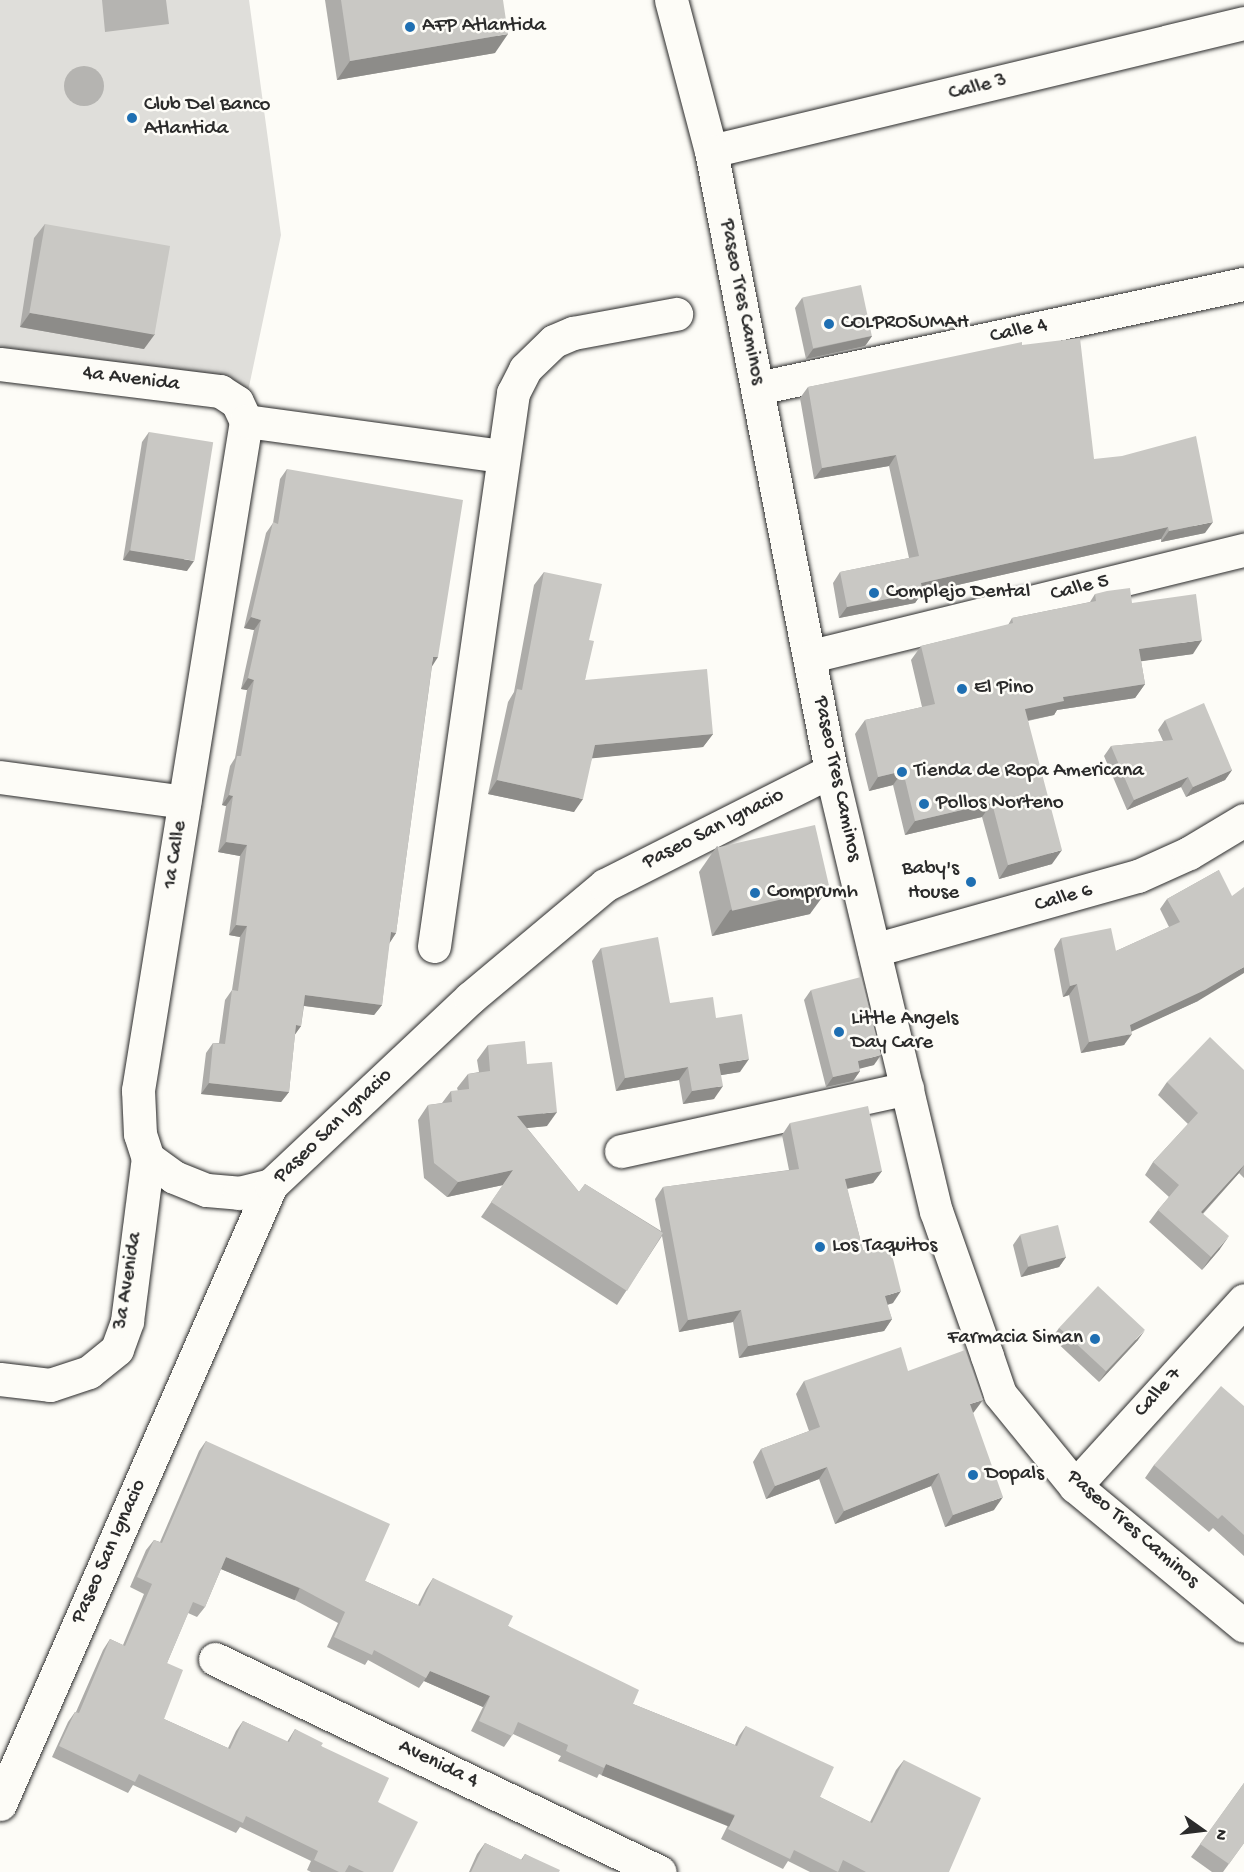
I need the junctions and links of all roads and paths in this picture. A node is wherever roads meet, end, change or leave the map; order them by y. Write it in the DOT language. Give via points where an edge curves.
graph roads {
  1 [pos="671,0"];
  2 [pos="1244,23"];
  3 [pos="711,151"];
  4 [pos="1244,284"];
  5 [pos="676,314"];
  6 [pos="0,364"];
  7 [pos="758,388"];
  8 [pos="246,421"];
  9 [pos="503,456"];
  10 [pos="1244,550"];
  11 [pos="811,656"];
  12 [pos="831,771"];
  13 [pos="0,777"];
  14 [pos="184,802"];
  15 [pos="1244,820"];
  16 [pos="434,946"];
  17 [pos="874,950"];
  18 [pos="907,1088"];
  19 [pos="621,1151"];
  20 [pos="148,1158"];
  21 [pos="271,1185"];
  22 [pos="1244,1300"];
  23 [pos="0,1379"];
  24 [pos="1075,1486"];
  25 [pos="1244,1626"];
  26 [pos="215,1659"];
  27 [pos="0,1804"];
  28 [pos="660,1872"];
  1 -- 3 [label="street, Paseo Tres Caminos"];
  2 -- 3 [label="street, Calle 3"];
  3 -- 7 [label="street, Paseo Tres Caminos"];
  4 -- 7 [label="street, Calle 4"];
  5 -- 9 [label="street" via="573,333 538,353 513,393"];
  6 -- 8 [label="street, 4a Avenida" via="220,391 237,402"];
  7 -- 11 [label="street, Paseo Tres Caminos"];
  8 -- 9 [label="street"];
  8 -- 14 [label="street, 1a Calle"];
  9 -- 16 [label="street"];
  10 -- 11 [label="street, Calle 5"];
  11 -- 12 [label="street, Paseo Tres Caminos"];
  12 -- 17 [label="street, Paseo Tres Caminos"];
  12 -- 21 [label="street, Paseo San Ignacio" via="605,885 470,998"];
  13 -- 14 [label="street"];
  14 -- 20 [label="street, 1a Calle" via="138,1090 140,1134"];
  15 -- 17 [label="street, Calle 6" via="1189,854 1138,876"];
  17 -- 18 [label="street, Paseo Tres Caminos"];
  18 -- 19 [label="street"];
  18 -- 24 [label="street, Paseo Tres Caminos" via="936,1210 1000,1394"];
  20 -- 21 [label="street" via="174,1177 207,1190 239,1193"];
  20 -- 23 [label="street, 3a Avenida" via="127,1321 117,1349 89,1372 50,1385"];
  21 -- 27 [label="street, Paseo San Ignacio"];
  22 -- 24 [label="street, Calle 7"];
  24 -- 25 [label="street, Paseo Tres Caminos"];
  26 -- 28 [label="street, Avenida 4"];
}
